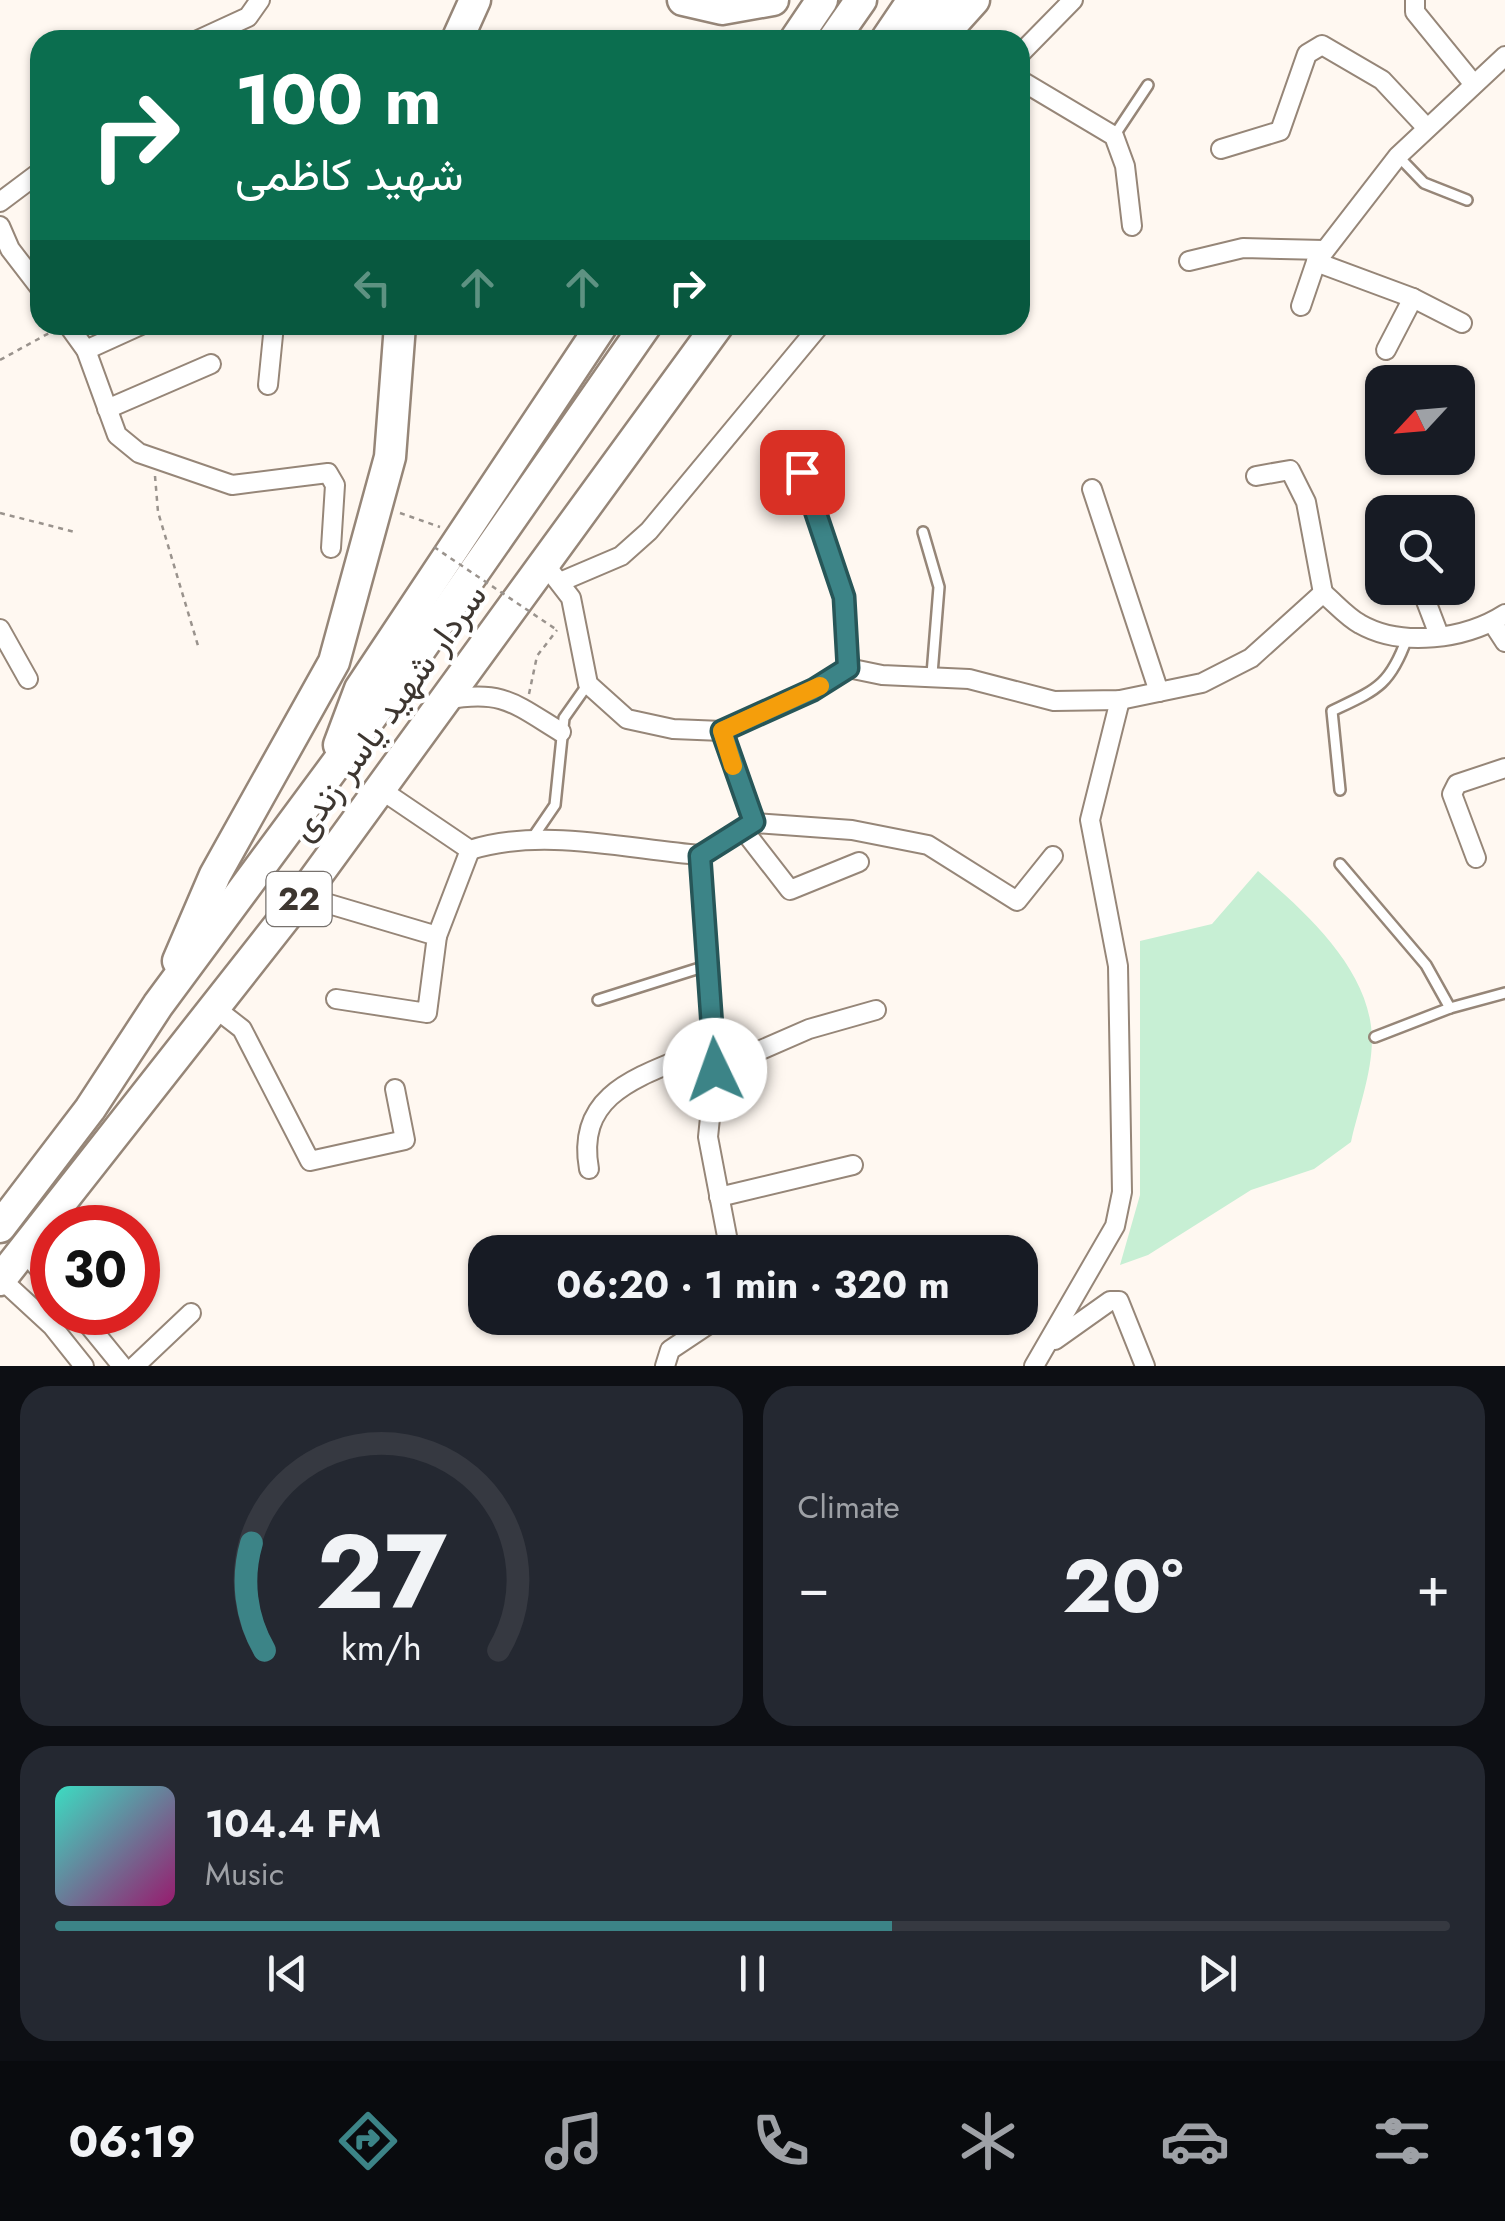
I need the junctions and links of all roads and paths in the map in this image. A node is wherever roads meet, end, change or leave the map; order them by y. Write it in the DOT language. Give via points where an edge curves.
graph roads {
  1 [pos="474,0"];
  2 [pos="683,0"];
  3 [pos="773,0"];
  4 [pos="822,0"];
  5 [pos="861,0"];
  6 [pos="912,0"];
  7 [pos="941,0"];
  8 [pos="974,0"];
  9 [pos="1073,0"];
  10 [pos="1415,0"];
  11 [pos="254,3"];
  12 [pos="220,30"];
  13 [pos="461,30"];
  14 [pos="802,30"];
  15 [pos="841,30"];
  16 [pos="892,30"];
  17 [pos="923,30"];
  18 [pos="947,30"];
  19 [pos="1030,44"];
  20 [pos="1505,56"];
  21 [pos="1472,82"];
  22 [pos="1148,85"];
  23 [pos="1030,86"];
  24 [pos="1425,126"];
  25 [pos="1114,136"];
  26 [pos="1221,149"];
  27 [pos="1398,156"];
  28 [pos="30,180"];
  29 [pos="1467,200"];
  30 [pos="0,202"];
  31 [pos="0,226"];
  32 [pos="1132,226"];
  33 [pos="1320,256"];
  34 [pos="1189,262"];
  35 [pos="30,275"];
  36 [pos="1413,298"];
  37 [pos="1301,306"];
  38 [pos="1462,322"];
  39 [pos="46,335"];
  40 [pos="73,335"];
  41 [pos="119,335"];
  42 [pos="273,335"];
  43 [pos="399,335"];
  44 [pos="595,335"];
  45 [pos="639,335"];
  46 [pos="711,335"];
  47 [pos="812,335"];
  48 [pos="86,350"];
  49 [pos="1386,350"];
  50 [pos="0,360"];
  51 [pos="212,364"];
  52 [pos="268,385"];
  53 [pos="107,409"];
  54 [pos="153,458"];
  55 [pos="802,472"];
  56 [pos="1256,476"];
  57 [pos="1092,489"];
  58 [pos="380,505"];
  59 [pos="0,514"];
  60 [pos="76,532"];
  61 [pos="924,532"];
  62 [pos="446,541"];
  63 [pos="332,548"];
  64 [pos="552,573"];
  65 [pos="1323,593"];
  66 [pos="1427,605"];
  67 [pos="1498,618"];
  68 [pos="0,629"];
  69 [pos="1438,636"];
  70 [pos="1408,638"];
  71 [pos="1505,642"];
  72 [pos="199,648"];
  73 [pos="848,668"];
  74 [pos="932,674"];
  75 [pos="28,679"];
  76 [pos="588,684"];
  77 [pos="1160,692"];
  78 [pos="1120,700"];
  79 [pos="441,701"];
  80 [pos="525,710"];
  81 [pos="722,731"];
  82 [pos="562,732"];
  83 [pos="1505,768"];
  84 [pos="323,785"];
  85 [pos="377,787"];
  86 [pos="1340,790"];
  87 [pos="750,827"];
  88 [pos="531,840"];
  89 [pos="470,850"];
  90 [pos="700,856"];
  91 [pos="1053,856"];
  92 [pos="1476,858"];
  93 [pos="858,862"];
  94 [pos="1340,864"];
  95 [pos="302,896"];
  96 [pos="437,936"];
  97 [pos="709,966"];
  98 [pos="1505,993"];
  99 [pos="336,999"];
  100 [pos="598,1000"];
  101 [pos="158,1005"];
  102 [pos="215,1008"];
  103 [pos="1450,1008"];
  104 [pos="876,1010"];
  105 [pos="1375,1037"];
  106 [pos="714,1046"];
  107 [pos="715,1070"];
  108 [pos="395,1089"];
  109 [pos="853,1165"];
  110 [pos="590,1169"];
  111 [pos="718,1197"];
  112 [pos="10,1209"];
  113 [pos="0,1227"];
  114 [pos="726,1235"];
  115 [pos="24,1251"];
  116 [pos="30,1258"];
  117 [pos="0,1279"];
  118 [pos="191,1313"];
  119 [pos="97,1335"];
  120 [pos="692,1335"];
  121 [pos="1050,1343"];
  122 [pos="84,1366"];
  123 [pos="122,1366"];
  124 [pos="135,1366"];
  125 [pos="664,1366"];
  126 [pos="1034,1366"];
  127 [pos="1145,1366"];
  1 -- 13 [label="highway"];
  2 -- 3 [label="highway" via="722,9"];
  4 -- 14 [label="highway"];
  5 -- 15 [label="highway"];
  6 -- 16 [label="highway"];
  7 -- 17 [label="highway"];
  8 -- 18 [label="highway"];
  9 -- 19 [label="street"];
  10 -- 21 [label="street" via="1415,12"];
  11 -- 12 [label="street" via="248,17"];
  20 -- 21 [label="street"];
  21 -- 24 [label="street"];
  22 -- 25 [label="lane"];
  23 -- 25 [label="street"];
  24 -- 26 [label="street" via="1382,80 1322,45 1307,54 1280,131"];
  24 -- 27 [label="street"];
  25 -- 32 [label="street"];
  27 -- 29 [label="lane" via="1424,182"];
  27 -- 33 [label="street"];
  28 -- 30 [label="street"];
  31 -- 35 [label="street"];
  33 -- 34 [label="street" via="1243,248"];
  33 -- 36 [label="street"];
  33 -- 37 [label="street"];
  36 -- 38 [label="street"];
  36 -- 49 [label="street"];
  39 -- 50 [label="path"];
  40 -- 48 [label="street"];
  41 -- 48 [label="street"];
  42 -- 52 [label="street"];
  43 -- 58 [label="highway"];
  44 -- 62 [label="highway"];
  45 -- 84 [label="highway, سردار شهید یاسر زندی / 22"];
  46 -- 64 [label="highway, سردار شهید یاسر زندی / 22"];
  47 -- 64 [label="street" via="649,531 621,556"];
  48 -- 53 [label="street"];
  51 -- 53 [label="street"];
  53 -- 54 [label="street" via="117,435"];
  54 -- 63 [label="street" via="232,484 328,473 335,485"];
  54 -- 72 [label="path" via="158,512"];
  55 -- 73 [label="street" via="844,597"];
  56 -- 65 [label="street" via="1290,470 1306,502"];
  57 -- 77 [label="street"];
  58 -- 62 [label="path"];
  58 -- 101 [label="highway" via="334,662 216,876"];
  59 -- 60 [label="path"];
  61 -- 74 [label="lane" via="939,588"];
  62 -- 80 [label="path, bridge" via="557,630 537,656"];
  62 -- 84 [label="highway" via="360,689"];
  64 -- 76 [label="street" via="571,598"];
  64 -- 79 [label="highway, سردار شهید یاسر زندی / 22"];
  65 -- 70 [label="street" via="1360,625"];
  65 -- 77 [label="street" via="1251,658 1202,684"];
  66 -- 69 [label="street"];
  67 -- 69 [label="street"];
  67 -- 71 [label="street"];
  68 -- 75 [label="street"];
  69 -- 70 [label="street"];
  70 -- 86 [label="lane" via="1394,674 1332,711"];
  73 -- 74 [label="street"];
  73 -- 81 [label="street"];
  74 -- 78 [label="street" via="1054,701"];
  76 -- 81 [label="street" via="627,718"];
  76 -- 82 [label="lane"];
  77 -- 78 [label="street"];
  78 -- 121 [label="street" via="1090,820 1118,966 1122,1192 1115,1226"];
  79 -- 80 [label="street" via="484,692"];
  79 -- 85 [label="highway, سردار شهید یاسر زندی / 22"];
  80 -- 82 [label="street"];
  81 -- 87 [label="street"];
  82 -- 88 [label="lane" via="554,805"];
  83 -- 92 [label="street" via="1457,784 1452,794"];
  84 -- 101 [label="highway, سردار شهید یاسر زندی / 22"];
  85 -- 89 [label="street"];
  85 -- 95 [label="highway, سردار شهید یاسر زندی / 22"];
  87 -- 90 [label="street"];
  87 -- 91 [label="street" via="852,830 928,846 1017,901"];
  87 -- 93 [label="street" via="790,890"];
  88 -- 89 [label="street"];
  88 -- 90 [label="street"];
  89 -- 96 [label="street"];
  90 -- 97 [label="street"];
  94 -- 103 [label="lane" via="1426,964"];
  95 -- 96 [label="street"];
  95 -- 102 [label="highway, سردار شهید یاسر زندی / 22"];
  96 -- 99 [label="street" via="427,1012"];
  97 -- 100 [label="lane"];
  97 -- 106 [label="street"];
  98 -- 103 [label="lane"];
  101 -- 112 [label="highway, سردار شهید یاسر زندی / 22" via="90,1110"];
  102 -- 108 [label="street" via="242,1029 310,1161 405,1140"];
  102 -- 115 [label="highway, سردار شهید یاسر زندی / 22"];
  103 -- 105 [label="lane"];
  104 -- 107 [label="street"];
  106 -- 107 [label="street"];
  106 -- 110 [label="street" via="604,1097 588,1134"];
  107 -- 111 [label="street" via="708,1137"];
  109 -- 111 [label="street"];
  111 -- 114 [label="street"];
  112 -- 113 [label="highway, سردار شهید یاسر زندی / 22"];
  115 -- 116 [label="street"];
  115 -- 117 [label="highway, سردار شهید یاسر زندی / 22"];
  117 -- 122 [label="street"];
  118 -- 124 [label="street"];
  119 -- 123 [label="street"];
  120 -- 125 [label="street" via="670,1350"];
  121 -- 126 [label="street"];
  121 -- 127 [label="street" via="1119,1301"];
}
